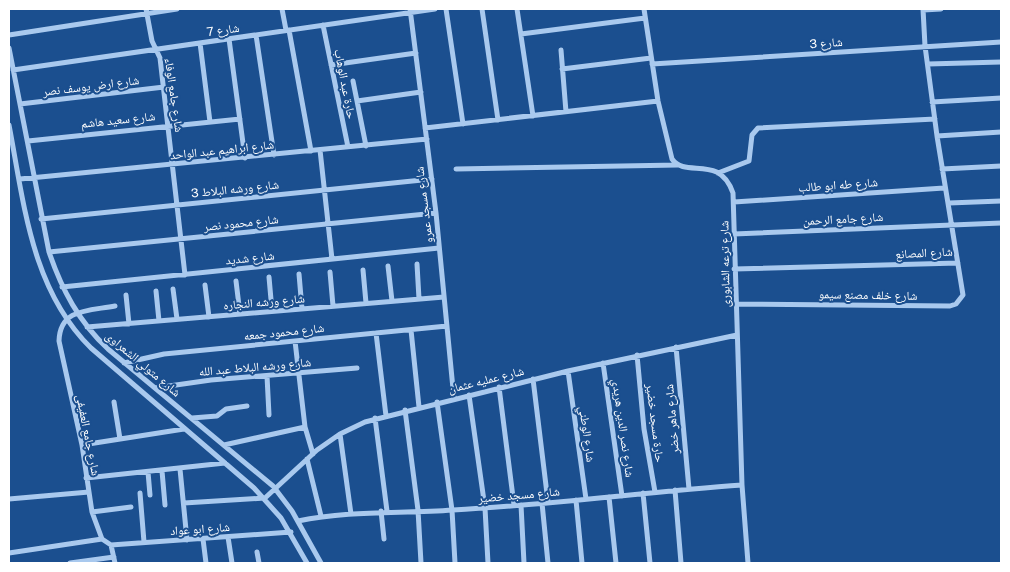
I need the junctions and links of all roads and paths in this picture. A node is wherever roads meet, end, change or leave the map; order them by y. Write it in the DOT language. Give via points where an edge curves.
graph roads {
  1 [pos="177,9"];
  2 [pos="282,9"];
  3 [pos="435,9"];
  4 [pos="446,9"];
  5 [pos="482,9"];
  6 [pos="517,9"];
  7 [pos="644,9"];
  8 [pos="923,9"];
  9 [pos="941,9"];
  10 [pos="147,11"];
  11 [pos="410,11"];
  12 [pos="645,18"];
  13 [pos="323,25"];
  14 [pos="288,30"];
  15 [pos="521,34"];
  16 [pos="9,35"];
  17 [pos="256,35"];
  18 [pos="229,39"];
  19 [pos="1001,42"];
  20 [pos="200,43"];
  21 [pos="925,46"];
  22 [pos="9,48"];
  23 [pos="155,49"];
  24 [pos="560,50"];
  25 [pos="416,54"];
  26 [pos="651,61"];
  27 [pos="1001,62"];
  28 [pos="928,64"];
  29 [pos="331,65"];
  30 [pos="562,69"];
  31 [pos="13,70"];
  32 [pos="353,81"];
  33 [pos="164,87"];
  34 [pos="421,92"];
  35 [pos="1001,98"];
  36 [pos="658,101"];
  37 [pos="357,102"];
  38 [pos="932,102"];
  39 [pos="20,104"];
  40 [pos="566,112"];
  41 [pos="533,116"];
  42 [pos="240,118"];
  43 [pos="935,119"];
  44 [pos="498,120"];
  45 [pos="210,122"];
  46 [pos="463,124"];
  47 [pos="9,125"];
  48 [pos="168,126"];
  49 [pos="425,128"];
  50 [pos="1001,132"];
  51 [pos="937,136"];
  52 [pos="426,139"];
  53 [pos="28,141"];
  54 [pos="366,146"];
  55 [pos="348,147"];
  56 [pos="320,150"];
  57 [pos="311,151"];
  58 [pos="274,155"];
  59 [pos="245,158"];
  60 [pos="173,165"];
  61 [pos="678,165"];
  62 [pos="1001,166"];
  63 [pos="942,168"];
  64 [pos="456,169"];
  65 [pos="718,173"];
  66 [pos="36,178"];
  67 [pos="20,179"];
  68 [pos="432,179"];
  69 [pos="944,188"];
  70 [pos="325,190"];
  71 [pos="734,202"];
  72 [pos="1001,202"];
  73 [pos="949,203"];
  74 [pos="177,205"];
  75 [pos="436,213"];
  76 [pos="41,219"];
  77 [pos="1001,223"];
  78 [pos="328,224"];
  79 [pos="952,224"];
  80 [pos="734,234"];
  81 [pos="181,239"];
  82 [pos="439,248"];
  83 [pos="49,252"];
  84 [pos="332,259"];
  85 [pos="958,263"];
  86 [pos="417,264"];
  87 [pos="388,266"];
  88 [pos="734,269"];
  89 [pos="363,270"];
  90 [pos="330,272"];
  91 [pos="299,274"];
  92 [pos="185,275"];
  93 [pos="269,277"];
  94 [pos="236,281"];
  95 [pos="205,285"];
  96 [pos="62,287"];
  97 [pos="173,288"];
  98 [pos="156,291"];
  99 [pos="126,295"];
  100 [pos="444,296"];
  101 [pos="419,299"];
  102 [pos="392,301"];
  103 [pos="366,303"];
  104 [pos="736,304"];
  105 [pos="115,306"];
  106 [pos="333,306"];
  107 [pos="302,309"];
  108 [pos="272,311"];
  109 [pos="77,313"];
  110 [pos="240,314"];
  111 [pos="209,317"];
  112 [pos="66,318"];
  113 [pos="177,320"];
  114 [pos="160,321"];
  115 [pos="129,324"];
  116 [pos="447,326"];
  117 [pos="86,327"];
  118 [pos="411,330"];
  119 [pos="376,333"];
  120 [pos="737,335"];
  121 [pos="295,341"];
  122 [pos="676,347"];
  123 [pos="637,355"];
  124 [pos="124,363"];
  125 [pos="603,363"];
  126 [pos="356,368"];
  127 [pos="568,371"];
  128 [pos="299,373"];
  129 [pos="267,376"];
  130 [pos="533,379"];
  131 [pos="500,387"];
  132 [pos="155,388"];
  133 [pos="469,395"];
  134 [pos="454,399"];
  135 [pos="114,402"];
  136 [pos="437,402"];
  137 [pos="247,406"];
  138 [pos="419,407"];
  139 [pos="405,410"];
  140 [pos="268,415"];
  141 [pos="386,416"];
  142 [pos="191,418"];
  143 [pos="375,418"];
  144 [pos="304,427"];
  145 [pos="184,428"];
  146 [pos="340,434"];
  147 [pos="120,439"];
  148 [pos="82,445"];
  149 [pos="224,445"];
  150 [pos="313,454"];
  151 [pos="307,459"];
  152 [pos="225,463"];
  153 [pos="180,469"];
  154 [pos="162,471"];
  155 [pos="148,472"];
  156 [pos="86,478"];
  157 [pos="742,485"];
  158 [pos="275,489"];
  159 [pos="689,489"];
  160 [pos="675,490"];
  161 [pos="89,492"];
  162 [pos="655,492"];
  163 [pos="140,493"];
  164 [pos="643,494"];
  165 [pos="150,495"];
  166 [pos="622,496"];
  167 [pos="609,497"];
  168 [pos="265,498"];
  169 [pos="586,499"];
  170 [pos="9,500"];
  171 [pos="576,500"];
  172 [pos="548,502"];
  173 [pos="184,503"];
  174 [pos="542,503"];
  175 [pos="165,505"];
  176 [pos="514,505"];
  177 [pos="522,505"];
  178 [pos="131,508"];
  179 [pos="485,508"];
  180 [pos="418,510"];
  181 [pos="452,510"];
  182 [pos="384,511"];
  183 [pos="92,512"];
  184 [pos="352,514"];
  185 [pos="321,516"];
  186 [pos="298,521"];
  187 [pos="291,532"];
  188 [pos="228,537"];
  189 [pos="102,539"];
  190 [pos="203,539"];
  191 [pos="384,539"];
  192 [pos="187,540"];
  193 [pos="144,542"];
  194 [pos="111,545"];
  195 [pos="257,552"];
  196 [pos="9,553"];
  197 [pos="114,557"];
  198 [pos="70,563"];
  199 [pos="115,563"];
  200 [pos="206,563"];
  201 [pos="231,563"];
  202 [pos="259,563"];
  203 [pos="307,563"];
  204 [pos="321,563"];
  205 [pos="420,563"];
  206 [pos="455,563"];
  207 [pos="488,563"];
  208 [pos="524,563"];
  209 [pos="548,563"];
  210 [pos="582,563"];
  211 [pos="616,563"];
  212 [pos="650,563"];
  213 [pos="681,563"];
  214 [pos="748,563"];
  1 -- 10 [label="street"];
  2 -- 14 [label="street"];
  3 -- 11 [label="street, شارع 7"];
  4 -- 46 [label="street"];
  5 -- 44 [label="street"];
  6 -- 15 [label="street"];
  7 -- 12 [label="street"];
  8 -- 9 [label="street"];
  8 -- 21 [label="street, شارع المصانع"];
  10 -- 16 [label="street"];
  10 -- 23 [label="street, شارع جامع الوفاء"];
  11 -- 13 [label="street, شارع 7"];
  11 -- 25 [label="street, شارع مسجد عمرو"];
  12 -- 15 [label="street"];
  12 -- 26 [label="street"];
  13 -- 14 [label="street, شارع 7"];
  13 -- 29 [label="street, حارة عبد الوهاب"];
  14 -- 17 [label="street, شارع 7"];
  14 -- 57 [label="street"];
  15 -- 41 [label="street"];
  17 -- 18 [label="street, شارع 7"];
  17 -- 58 [label="street"];
  18 -- 20 [label="street, شارع 7"];
  18 -- 42 [label="street"];
  19 -- 21 [label="street, شارع 3"];
  20 -- 23 [label="street, شارع 7"];
  20 -- 45 [label="street"];
  21 -- 26 [label="street, شارع 3"];
  21 -- 28 [label="street, شارع المصانع"];
  22 -- 31 [label="street, شارع متولي الشعراوى"];
  23 -- 31 [label="street, شارع 7"];
  23 -- 33 [label="street, شارع جامع الوفاء" via="160,58"];
  24 -- 30 [label="street"];
  25 -- 29 [label="street"];
  25 -- 34 [label="street, شارع مسجد عمرو"];
  26 -- 30 [label="street, شارع 3"];
  26 -- 36 [label="street"];
  27 -- 28 [label="street"];
  28 -- 38 [label="street, شارع المصانع"];
  29 -- 55 [label="street, حارة عبد الوهاب"];
  30 -- 40 [label="street"];
  31 -- 39 [label="street, شارع متولي الشعراوى"];
  32 -- 37 [label="street"];
  33 -- 39 [label="street, شارع ارض يوسف نصر"];
  33 -- 48 [label="street, شارع جامع الوفاء"];
  34 -- 37 [label="street"];
  34 -- 49 [label="street, شارع مسجد عمرو"];
  35 -- 38 [label="street"];
  36 -- 40 [label="street"];
  36 -- 61 [label="street" via="670,152"];
  37 -- 54 [label="street"];
  38 -- 43 [label="street, شارع المصانع"];
  39 -- 53 [label="street, شارع متولي الشعراوى"];
  40 -- 41 [label="street"];
  41 -- 44 [label="street"];
  42 -- 45 [label="street, شارع سعيد هاشم"];
  42 -- 59 [label="street"];
  43 -- 51 [label="street, شارع المصانع"];
  43 -- 65 [label="street" via="758,128 752,135 749,161"];
  44 -- 46 [label="street"];
  45 -- 48 [label="street, شارع سعيد هاشم"];
  46 -- 49 [label="street"];
  47 -- 67 [label="street, شارع متولي الشعراوى"];
  48 -- 53 [label="street, شارع سعيد هاشم"];
  48 -- 60 [label="street, شارع جامع الوفاء"];
  49 -- 52 [label="street, شارع مسجد عمرو"];
  50 -- 51 [label="street"];
  51 -- 63 [label="street, شارع المصانع"];
  52 -- 54 [label="street, شارع ابراهيم عبد الواحد"];
  52 -- 68 [label="street, شارع مسجد عمرو"];
  53 -- 66 [label="street, شارع متولي الشعراوى"];
  54 -- 55 [label="street, شارع ابراهيم عبد الواحد"];
  55 -- 56 [label="street, شارع ابراهيم عبد الواحد"];
  56 -- 57 [label="street, شارع ابراهيم عبد الواحد"];
  56 -- 70 [label="street"];
  57 -- 58 [label="street, شارع ابراهيم عبد الواحد"];
  58 -- 59 [label="street, شارع ابراهيم عبد الواحد"];
  59 -- 60 [label="street, شارع ابراهيم عبد الواحد"];
  60 -- 66 [label="street, شارع ابراهيم عبد الواحد"];
  60 -- 74 [label="street, شارع جامع الوفاء"];
  61 -- 64 [label="street"];
  61 -- 65 [label="street"];
  62 -- 63 [label="street"];
  63 -- 69 [label="street, شارع المصانع"];
  65 -- 71 [label="street, شارع ترعه الشابورى" via="730,185"];
  66 -- 67 [label="street, شارع ابراهيم عبد الواحد"];
  66 -- 76 [label="street, شارع متولي الشعراوى"];
  67 -- 112 [label="street, شارع متولي الشعراوى" via="37,259"];
  68 -- 70 [label="street, شارع ورشه البلاط 3"];
  68 -- 75 [label="street, شارع مسجد عمرو"];
  69 -- 71 [label="street, شارع طه ابو طالب"];
  69 -- 73 [label="street, شارع المصانع"];
  70 -- 74 [label="street, شارع ورشه البلاط 3"];
  70 -- 78 [label="street"];
  71 -- 80 [label="street, شارع ترعه الشابورى"];
  72 -- 73 [label="street"];
  73 -- 79 [label="street, شارع المصانع"];
  74 -- 76 [label="street, شارع ورشه البلاط 3"];
  74 -- 81 [label="street, شارع جامع الوفاء"];
  75 -- 78 [label="street, شارع محمود نصر"];
  75 -- 82 [label="street, شارع مسجد عمرو"];
  76 -- 83 [label="street, شارع متولي الشعراوى"];
  77 -- 79 [label="street, شارع جامع الرحمن"];
  78 -- 81 [label="street, شارع محمود نصر"];
  78 -- 84 [label="street"];
  79 -- 80 [label="street, شارع جامع الرحمن"];
  79 -- 85 [label="street, شارع المصانع"];
  80 -- 88 [label="street, شارع ترعه الشابورى"];
  81 -- 83 [label="street, شارع محمود نصر"];
  81 -- 92 [label="street, شارع جامع الوفاء"];
  82 -- 84 [label="street, شارع شديد"];
  82 -- 100 [label="street, شارع مسجد عمرو"];
  83 -- 96 [label="street, شارع متولي الشعراوى"];
  84 -- 92 [label="street, شارع شديد"];
  85 -- 88 [label="street, شارع المصانع"];
  85 -- 104 [label="street, شارع خلف مصنع سيمو" via="963,295 950,306"];
  86 -- 101 [label="street"];
  87 -- 102 [label="street"];
  88 -- 104 [label="street, شارع ترعه الشابورى"];
  89 -- 103 [label="street"];
  90 -- 106 [label="street"];
  91 -- 107 [label="street"];
  92 -- 96 [label="street, شارع شديد"];
  93 -- 108 [label="street"];
  94 -- 110 [label="street"];
  95 -- 111 [label="street"];
  96 -- 109 [label="street, شارع متولي الشعراوى"];
  97 -- 113 [label="street"];
  98 -- 114 [label="street"];
  99 -- 115 [label="street"];
  100 -- 101 [label="street, شارع ورشه النجاره"];
  100 -- 116 [label="street, شارع مسجد عمرو"];
  101 -- 102 [label="street, شارع ورشه النجاره"];
  102 -- 103 [label="street, شارع ورشه النجاره"];
  103 -- 106 [label="street, شارع ورشه النجاره"];
  104 -- 120 [label="street, شارع ترعه الشابورى"];
  105 -- 109 [label="street"];
  106 -- 107 [label="street, شارع ورشه النجاره"];
  107 -- 108 [label="street, شارع ورشه النجاره"];
  108 -- 110 [label="street, شارع ورشه النجاره"];
  109 -- 112 [label="street"];
  109 -- 117 [label="street, شارع متولي الشعراوى"];
  110 -- 111 [label="street, شارع ورشه النجاره"];
  111 -- 113 [label="street, شارع ورشه النجاره"];
  112 -- 145 [label="street, شارع متولي الشعراوى" via="91,348"];
  112 -- 148 [label="street, شارع جامع العفيفى" via="60,328 59,341"];
  113 -- 114 [label="street, شارع ورشه النجاره"];
  114 -- 115 [label="street, شارع ورشه النجاره"];
  115 -- 117 [label="street, شارع ورشه النجاره"];
  116 -- 118 [label="street, شارع محمود جمعه"];
  116 -- 134 [label="street, شارع مسجد عمرو"];
  117 -- 124 [label="street, شارع متولي الشعراوى"];
  118 -- 119 [label="street, شارع محمود جمعه"];
  118 -- 138 [label="street"];
  119 -- 121 [label="street, شارع محمود جمعه"];
  119 -- 141 [label="street"];
  120 -- 122 [label="street, شارع عمليه عثمان"];
  120 -- 157 [label="street, شارع ترعه الشابورى"];
  121 -- 124 [label="street, شارع محمود جمعه" via="164,354"];
  121 -- 128 [label="street"];
  122 -- 123 [label="street, شارع عمليه عثمان"];
  122 -- 159 [label="street, شارع ماهر خضر"];
  123 -- 125 [label="street, شارع عمليه عثمان"];
  123 -- 162 [label="street, حارة مسجد خضير" via="644,428"];
  124 -- 132 [label="street, شارع متولي الشعراوى"];
  125 -- 127 [label="street, شارع عمليه عثمان"];
  125 -- 166 [label="street, شارع نصر الدين هريدي"];
  126 -- 128 [label="street, شارع ورشه البلاط عبد الله"];
  127 -- 130 [label="street, شارع عمليه عثمان"];
  127 -- 169 [label="street, شارع الوطني"];
  128 -- 129 [label="street, شارع ورشه البلاط عبد الله"];
  128 -- 144 [label="street"];
  129 -- 132 [label="street, شارع ورشه البلاط عبد الله"];
  129 -- 140 [label="street"];
  130 -- 131 [label="street, شارع عمليه عثمان"];
  130 -- 172 [label="street"];
  131 -- 133 [label="street, شارع عمليه عثمان"];
  131 -- 176 [label="street"];
  132 -- 142 [label="street, شارع متولي الشعراوى"];
  133 -- 134 [label="street, شارع عمليه عثمان"];
  133 -- 179 [label="street"];
  134 -- 136 [label="street, شارع عمليه عثمان"];
  135 -- 147 [label="street"];
  136 -- 138 [label="street, شارع عمليه عثمان"];
  136 -- 181 [label="street"];
  137 -- 142 [label="street" via="226,409 217,416"];
  138 -- 139 [label="street, شارع عمليه عثمان"];
  139 -- 141 [label="street, شارع عمليه عثمان"];
  139 -- 180 [label="street"];
  141 -- 143 [label="street, شارع عمليه عثمان"];
  142 -- 149 [label="street, شارع متولي الشعراوى"];
  143 -- 146 [label="street, شارع عمليه عثمان"];
  143 -- 182 [label="street"];
  144 -- 149 [label="street"];
  144 -- 150 [label="street"];
  145 -- 147 [label="street"];
  145 -- 152 [label="street, شارع متولي الشعراوى"];
  146 -- 150 [label="street, شارع عمليه عثمان"];
  146 -- 184 [label="street"];
  147 -- 148 [label="street"];
  148 -- 156 [label="street, شارع جامع العفيفى"];
  149 -- 158 [label="street, شارع متولي الشعراوى"];
  150 -- 151 [label="street, شارع عمليه عثمان"];
  151 -- 158 [label="street, شارع عمليه عثمان"];
  151 -- 185 [label="street"];
  152 -- 153 [label="street"];
  152 -- 168 [label="street, شارع متولي الشعراوى"];
  153 -- 154 [label="street"];
  153 -- 173 [label="street"];
  154 -- 155 [label="street"];
  154 -- 175 [label="street"];
  155 -- 156 [label="street"];
  155 -- 165 [label="street"];
  156 -- 161 [label="street, شارع جامع العفيفى"];
  157 -- 159 [label="street, شارع مسجد خضير"];
  157 -- 214 [label="street, شارع ترعه الشابورى"];
  158 -- 168 [label="street, شارع عمليه عثمان"];
  158 -- 186 [label="street, شارع متولي الشعراوى"];
  159 -- 160 [label="street, شارع مسجد خضير"];
  160 -- 162 [label="street, شارع مسجد خضير"];
  160 -- 213 [label="street"];
  161 -- 170 [label="street"];
  161 -- 183 [label="street, شارع جامع العفيفى"];
  162 -- 164 [label="street, شارع مسجد خضير"];
  163 -- 193 [label="street"];
  164 -- 166 [label="street, شارع مسجد خضير"];
  164 -- 212 [label="street"];
  166 -- 167 [label="street, شارع مسجد خضير"];
  167 -- 169 [label="street, شارع مسجد خضير"];
  167 -- 211 [label="street"];
  168 -- 173 [label="street"];
  168 -- 187 [label="street, شارع متولي الشعراوى"];
  169 -- 171 [label="street, شارع مسجد خضير"];
  171 -- 172 [label="street, شارع مسجد خضير"];
  171 -- 210 [label="street"];
  172 -- 174 [label="street, شارع مسجد خضير"];
  173 -- 192 [label="street"];
  174 -- 177 [label="street, شارع مسجد خضير"];
  174 -- 209 [label="street"];
  176 -- 177 [label="street, شارع مسجد خضير"];
  176 -- 179 [label="street, شارع مسجد خضير"];
  177 -- 208 [label="street"];
  178 -- 183 [label="street"];
  179 -- 181 [label="street, شارع مسجد خضير"];
  179 -- 207 [label="street"];
  180 -- 181 [label="street, شارع مسجد خضير"];
  180 -- 182 [label="street, شارع مسجد خضير"];
  180 -- 205 [label="street"];
  181 -- 206 [label="street"];
  182 -- 184 [label="street, شارع مسجد خضير"];
  182 -- 191 [label="street"];
  183 -- 189 [label="street, شارع جامع العفيفى"];
  184 -- 185 [label="street, شارع مسجد خضير"];
  185 -- 186 [label="street, شارع مسجد خضير"];
  186 -- 204 [label="street, شارع متولي الشعراوى"];
  187 -- 188 [label="street, شارع ابو عواد"];
  187 -- 203 [label="street, شارع متولي الشعراوى"];
  188 -- 190 [label="street, شارع ابو عواد"];
  188 -- 201 [label="street"];
  189 -- 194 [label="street"];
  189 -- 196 [label="street"];
  190 -- 192 [label="street, شارع ابو عواد"];
  190 -- 200 [label="street"];
  192 -- 193 [label="street, شارع ابو عواد"];
  193 -- 194 [label="street, شارع ابو عواد"];
  194 -- 197 [label="street"];
  195 -- 202 [label="street"];
  197 -- 198 [label="street"];
  197 -- 199 [label="street"];
}
